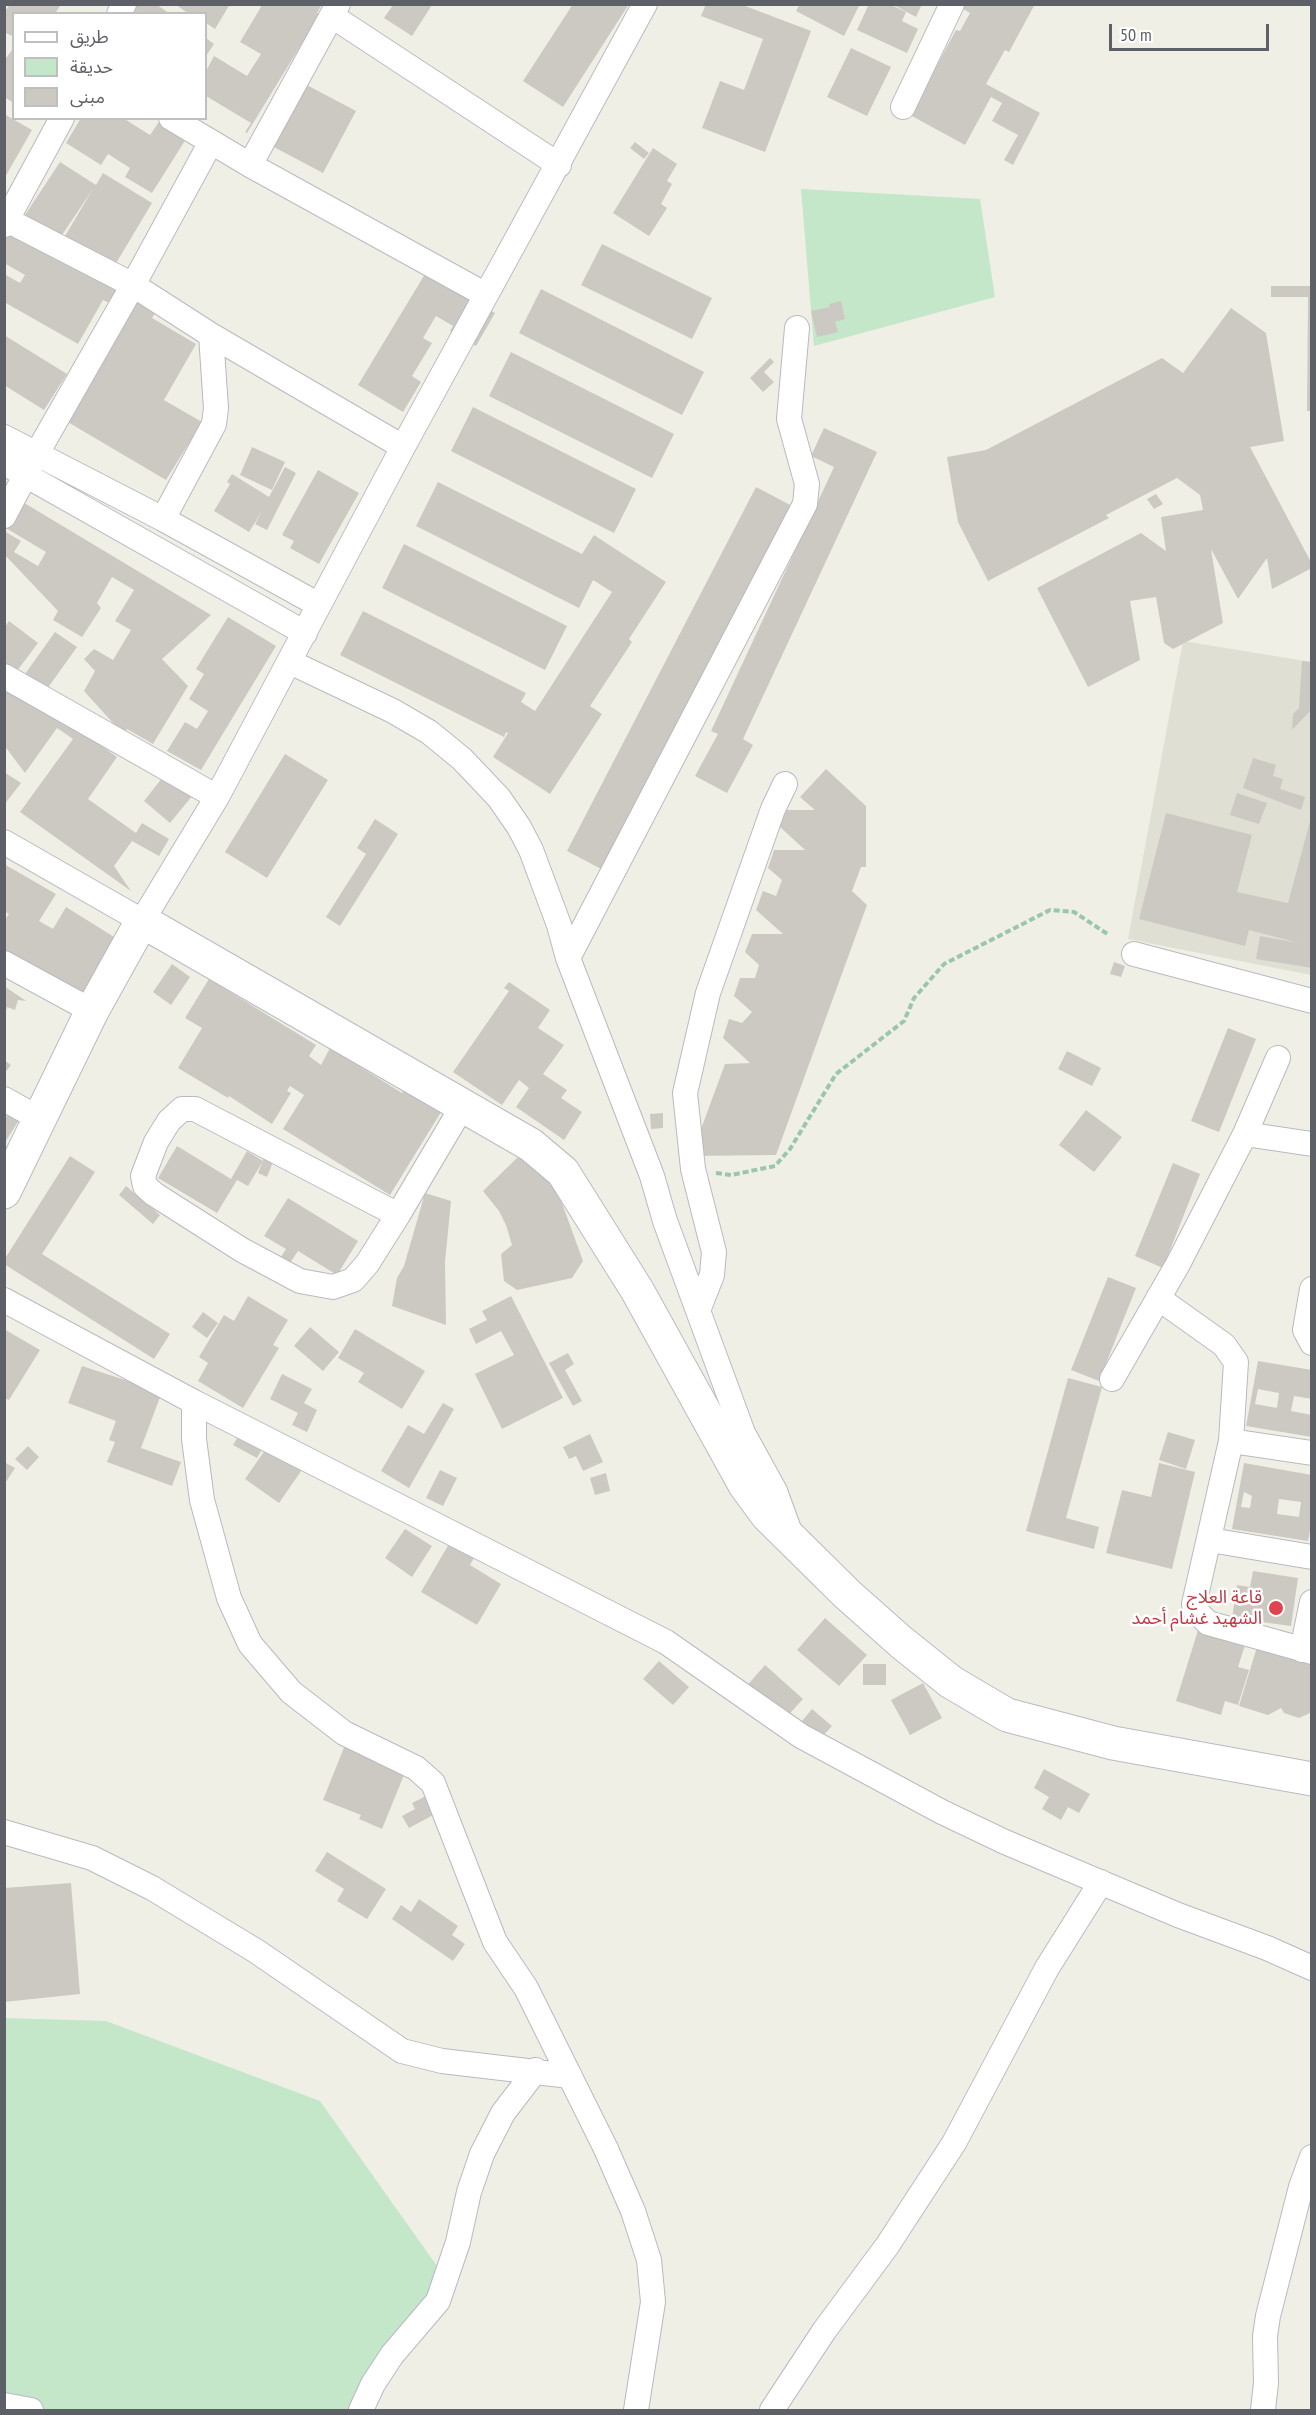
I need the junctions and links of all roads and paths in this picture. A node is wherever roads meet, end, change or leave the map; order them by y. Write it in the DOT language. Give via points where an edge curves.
graph roads {
  1 [pos="645,4"];
  2 [pos="952,4"];
  3 [pos="335,10"];
  4 [pos="903,107"];
  5 [pos="61,120"];
  6 [pos="174,120"];
  7 [pos="211,142"];
  8 [pos="250,165"];
  9 [pos="560,165"];
  10 [pos="6,223"];
  11 [pos="134,285"];
  12 [pos="486,295"];
  13 [pos="796,328"];
  14 [pos="211,335"];
  15 [pos="4,437"];
  16 [pos="403,447"];
  17 [pos="4,463"];
  18 [pos="32,465"];
  19 [pos="4,516"];
  20 [pos="163,519"];
  21 [pos="319,605"];
  22 [pos="305,633"];
  23 [pos="290,662"];
  24 [pos="4,676"];
  25 [pos="785,784"];
  26 [pos="217,798"];
  27 [pos="4,842"];
  28 [pos="142,921"];
  29 [pos="1109,935"];
  30 [pos="1134,954"];
  31 [pos="568,958"];
  32 [pos="4,963"];
  33 [pos="1311,1001"];
  34 [pos="92,1011"];
  35 [pos="1278,1058"];
  36 [pos="4,1099"];
  37 [pos="462,1107"];
  38 [pos="40,1119"];
  39 [pos="1245,1134"];
  40 [pos="1311,1144"];
  41 [pos="693,1169"];
  42 [pos="4,1192"];
  43 [pos="398,1215"];
  44 [pos="1311,1289"];
  45 [pos="1158,1298"];
  46 [pos="4,1300"];
  47 [pos="699,1308"];
  48 [pos="1311,1342"];
  49 [pos="1112,1379"];
  50 [pos="194,1402"];
  51 [pos="1231,1442"];
  52 [pos="1311,1453"];
  53 [pos="1210,1540"];
  54 [pos="795,1545"];
  55 [pos="1311,1557"];
  56 [pos="1311,1602"];
  57 [pos="1307,1651"];
  58 [pos="1311,1779"];
  59 [pos="4,1832"];
  60 [pos="1101,1882"];
  61 [pos="1311,1968"];
  62 [pos="536,2070"];
  63 [pos="570,2076"];
  64 [pos="1311,2157"];
  65 [pos="4,2405"];
  66 [pos="31,2410"];
  67 [pos="361,2410"];
  68 [pos="636,2410"];
  69 [pos="772,2410"];
  70 [pos="1263,2410"];
  1 -- 9 [label="street"];
  2 -- 4 [label="street"];
  3 -- 8 [label="street"];
  3 -- 9 [label="street"];
  5 -- 10 [label="street"];
  6 -- 7 [label="street"];
  7 -- 8 [label="street"];
  7 -- 11 [label="street"];
  8 -- 12 [label="street"];
  9 -- 12 [label="street"];
  10 -- 11 [label="street"];
  11 -- 14 [label="street"];
  11 -- 18 [label="street"];
  12 -- 16 [label="street"];
  13 -- 31 [label="street" via="789,419 807,484 805,504"];
  14 -- 16 [label="street"];
  14 -- 20 [label="street" via="214,424"];
  15 -- 18 [label="street"];
  16 -- 21 [label="street"];
  17 -- 18 [label="street"];
  18 -- 19 [label="street"];
  18 -- 20 [label="street"];
  18 -- 22 [label="street"];
  20 -- 21 [label="street"];
  21 -- 22 [label="street"];
  22 -- 23 [label="street"];
  23 -- 26 [label="street"];
  23 -- 31 [label="street" via="415,723 476,773 499,798 526,839"];
  24 -- 26 [label="street"];
  25 -- 41 [label="street" via="708,993 685,1093"];
  26 -- 28 [label="street"];
  27 -- 28 [label="street"];
  28 -- 34 [label="street"];
  28 -- 37 [label="street"];
  29 -- 41 [label="path" via="1074,912 1050,910 977,945 944,964 914,998 904,1021 836,1074 790,1149 775,1166 731,1175"];
  30 -- 33 [label="street"];
  31 -- 47 [label="street"];
  32 -- 34 [label="street"];
  34 -- 38 [label="street"];
  35 -- 39 [label="street"];
  36 -- 38 [label="street"];
  37 -- 43 [label="street"];
  37 -- 54 [label="street" via="531,1145 563,1172 637,1290 745,1485"];
  38 -- 42 [label="street"];
  39 -- 40 [label="street"];
  39 -- 45 [label="street"];
  41 -- 47 [label="street" via="714,1252 712,1275"];
  43 -- 43 [label="street" via="195,1109 182,1109 169,1121 143,1176 154,1194 242,1250 300,1281 333,1287 353,1280"];
  44 -- 48 [label="street" via="1305,1330"];
  45 -- 49 [label="street"];
  45 -- 51 [label="street" via="1234,1356 1237,1377"];
  46 -- 50 [label="street"];
  47 -- 54 [label="street" via="743,1432 775,1491"];
  50 -- 60 [label="street" via="666,1642 801,1736 942,1812"];
  50 -- 63 [label="street" via="194,1439 202,1500 229,1598 250,1644 291,1692 344,1733 416,1768 433,1783 495,1942 526,1988"];
  51 -- 52 [label="street"];
  51 -- 53 [label="street"];
  53 -- 55 [label="street"];
  53 -- 57 [label="street" via="1194,1604 1202,1619"];
  54 -- 58 [label="street" via="901,1642 951,1682 1007,1715 1113,1743"];
  56 -- 57 [label="street"];
  59 -- 62 [label="street" via="92,1858 152,1888 256,1951 402,2051 442,2061"];
  60 -- 61 [label="street"];
  60 -- 69 [label="street" via="1047,1968 954,2143"];
  62 -- 63 [label="street"];
  62 -- 67 [label="street" via="503,2113 482,2154 438,2301 392,2355"];
  63 -- 68 [label="street" via="633,2211 649,2260 653,2302"];
  64 -- 70 [label="street" via="1268,2316"];
  65 -- 66 [label="street"];
}
